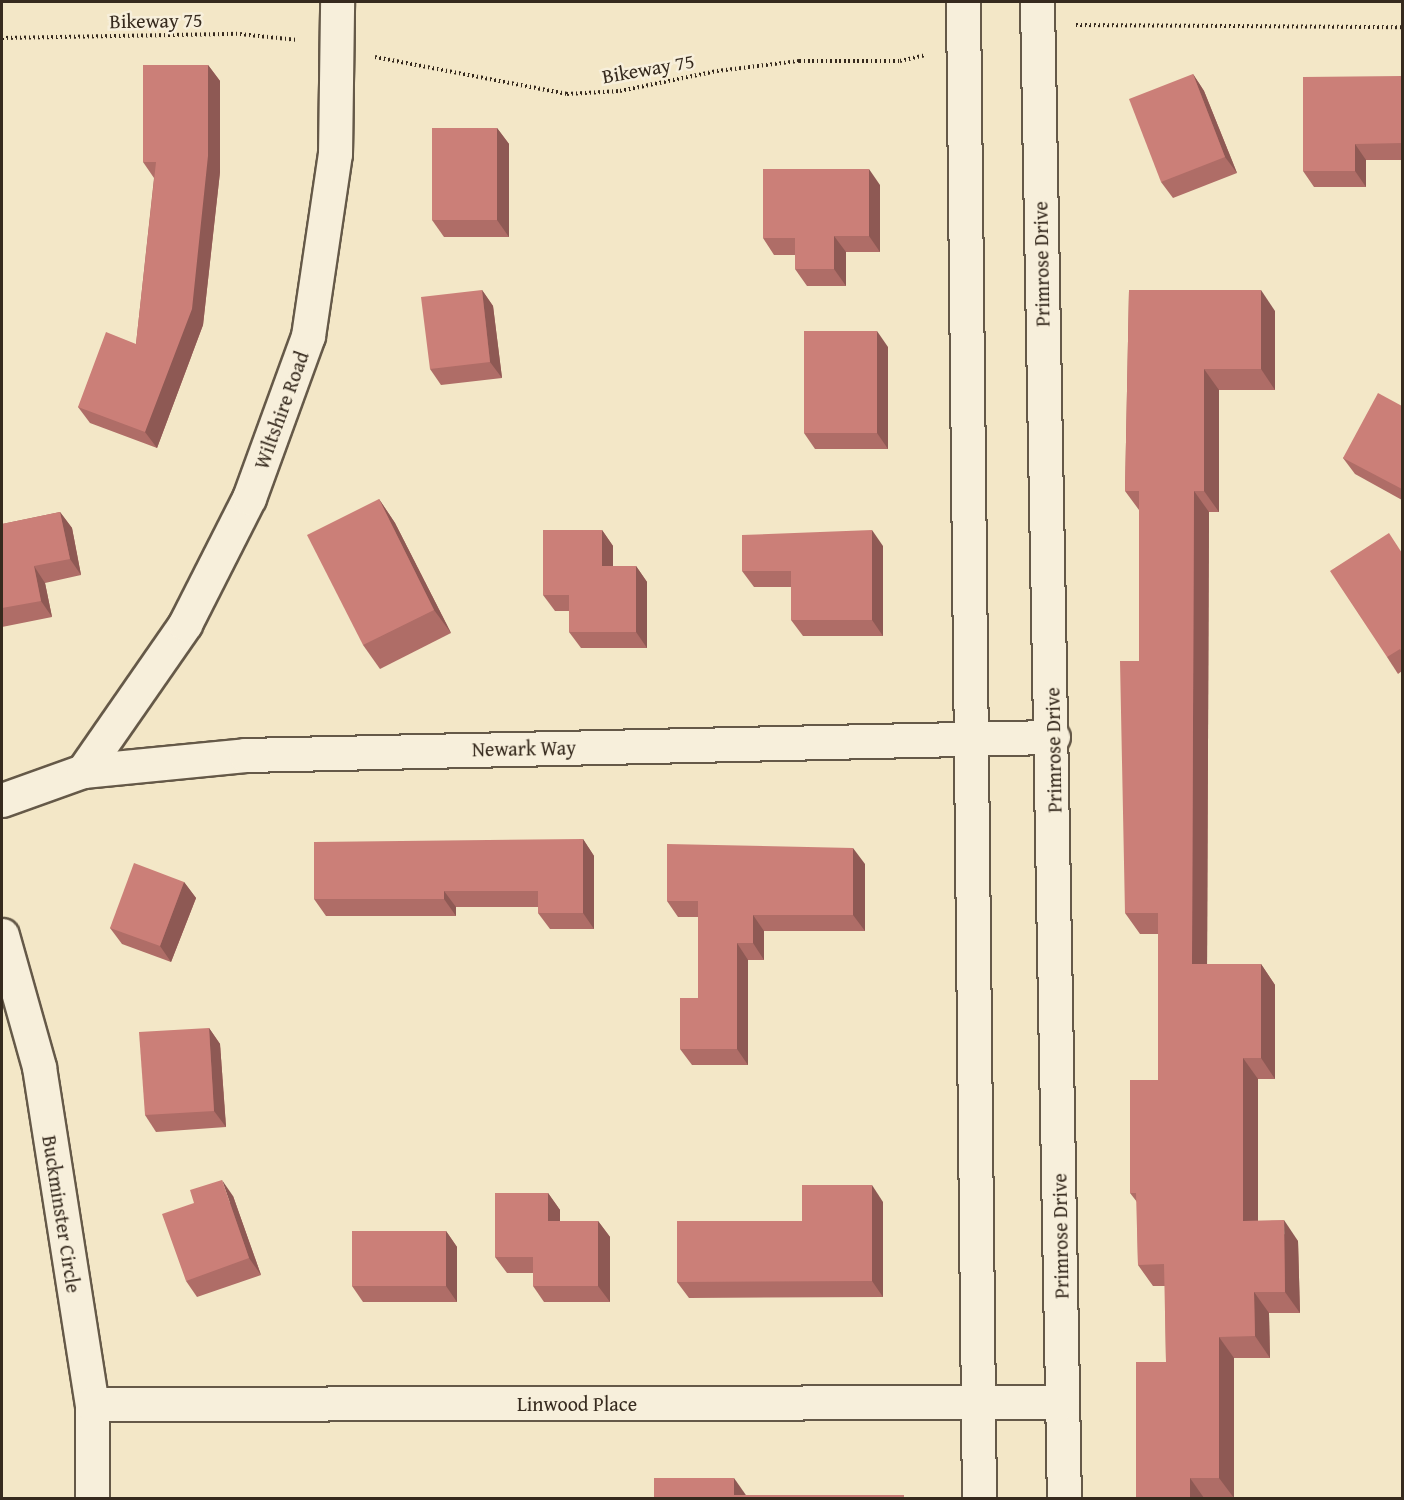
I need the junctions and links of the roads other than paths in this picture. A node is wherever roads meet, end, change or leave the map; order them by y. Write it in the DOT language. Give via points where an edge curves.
graph roads {
  1 [pos="337,2"];
  2 [pos="963,2"];
  3 [pos="1037,2"];
  4 [pos="973,737"];
  5 [pos="1053,737"];
  6 [pos="83,771"];
  7 [pos="2,800"];
  8 [pos="2,934"];
  9 [pos="978,1402"];
  10 [pos="1062,1402"];
  11 [pos="92,1404"];
  12 [pos="92,1498"];
  13 [pos="979,1498"];
  14 [pos="1064,1498"];
  1 -- 6 [label="street, Wiltshire Road" via="335,154 308,336 249,498 185,624"];
  2 -- 4 [label="street"];
  3 -- 5 [label="street, Primrose Drive"];
  4 -- 5 [label="street, Newark Way"];
  4 -- 6 [label="street, Newark Way" via="245,754"];
  4 -- 9 [label="street"];
  5 -- 10 [label="street, Primrose Drive"];
  6 -- 7 [label="street, Newark Way"];
  8 -- 11 [label="street, Buckminster Circle" via="39,1067"];
  9 -- 10 [label="street, Linwood Place"];
  9 -- 11 [label="street, Linwood Place"];
  9 -- 13 [label="street"];
  10 -- 14 [label="street, Primrose Drive"];
  11 -- 12 [label="street, Buckminster Circle"];
}
